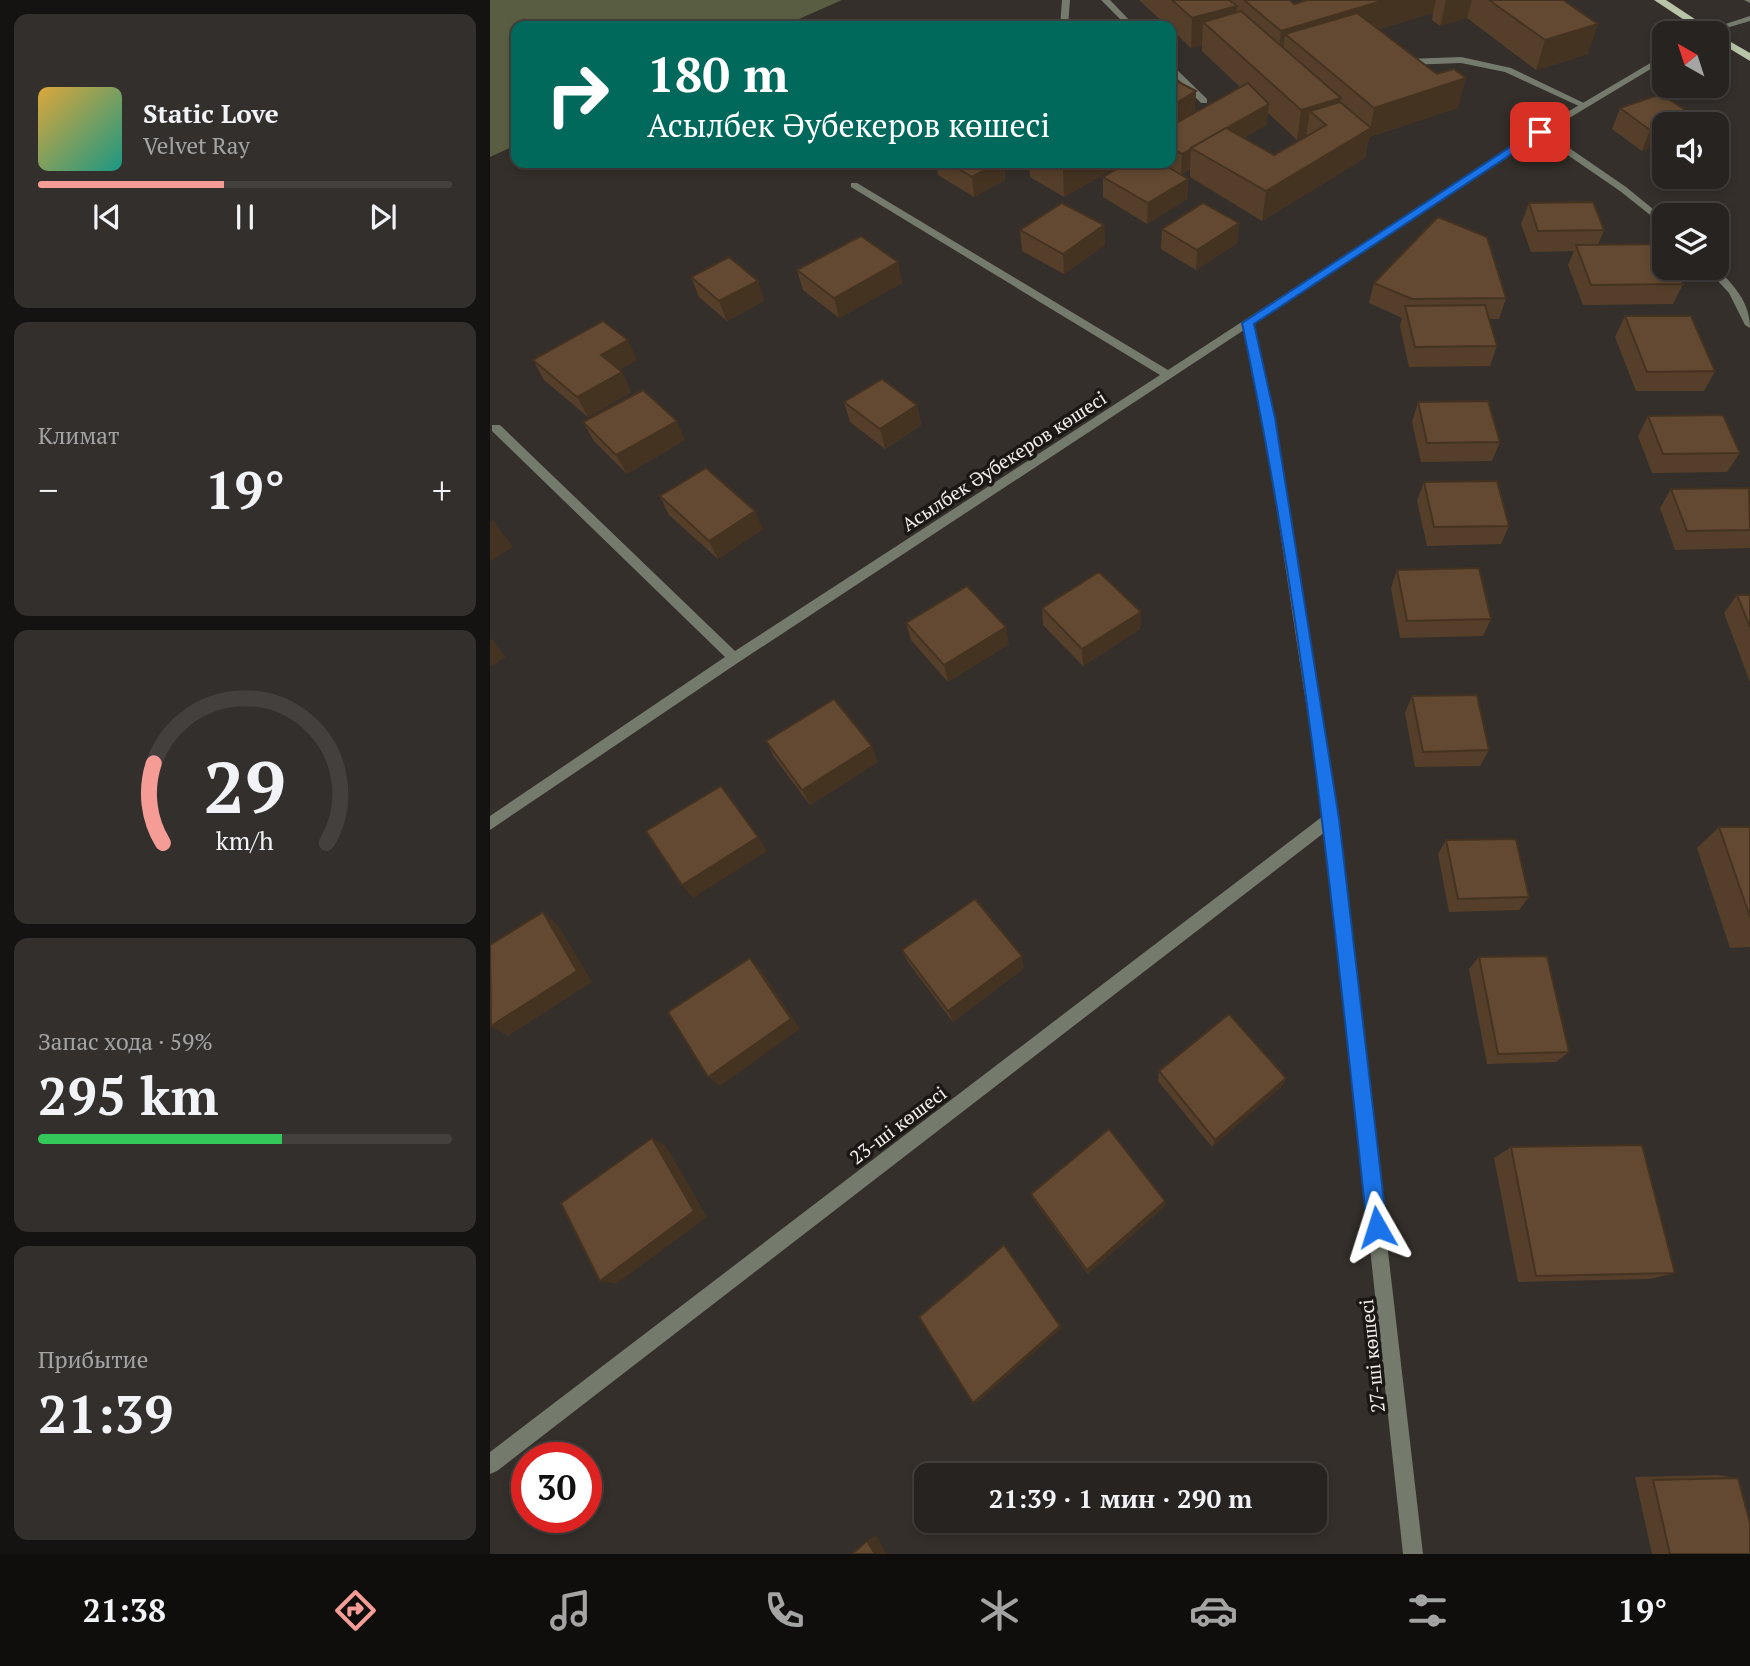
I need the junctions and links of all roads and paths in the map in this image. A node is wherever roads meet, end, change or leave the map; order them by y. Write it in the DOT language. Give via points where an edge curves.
graph roads {
  1 [pos="1066,0"];
  2 [pos="1105,0"];
  3 [pos="1659,0"];
  4 [pos="1750,18"];
  5 [pos="1064,21"];
  6 [pos="1126,21"];
  7 [pos="1690,21"];
  8 [pos="1729,26"];
  9 [pos="1729,45"];
  10 [pos="1750,58"];
  11 [pos="1407,62"];
  12 [pos="1652,65"];
  13 [pos="1176,72"];
  14 [pos="1204,101"];
  15 [pos="1584,105"];
  16 [pos="1540,132"];
  17 [pos="854,185"];
  18 [pos="1652,213"];
  19 [pos="1722,280"];
  20 [pos="1248,323"];
  21 [pos="1750,325"];
  22 [pos="1168,375"];
  23 [pos="496,428"];
  24 [pos="734,658"];
  25 [pos="1331,819"];
  26 [pos="490,824"];
  27 [pos="490,1464"];
  28 [pos="1413,1554"];
  1 -- 5 [label="street"];
  2 -- 6 [label="street"];
  3 -- 7 [label="main road"];
  4 -- 8 [label="street"];
  9 -- 10 [label="main road"];
  11 -- 15 [label="street" via="1461,60 1508,70"];
  12 -- 15 [label="street, Асылбек Әубекеров көшесі"];
  13 -- 14 [label="street"];
  15 -- 16 [label="street, Асылбек Әубекеров көшесі"];
  16 -- 18 [label="street"];
  16 -- 20 [label="street, Асылбек Әубекеров көшесі"];
  17 -- 22 [label="street"];
  19 -- 21 [label="street"];
  20 -- 22 [label="street, Асылбек Әубекеров көшесі"];
  20 -- 25 [label="street, 27-ші көшесі" via="1269,418"];
  22 -- 24 [label="street, Асылбек Әубекеров көшесі"];
  23 -- 24 [label="street"];
  24 -- 26 [label="street, Асылбек Әубекеров көшесі"];
  25 -- 27 [label="street, 23-ші көшесі"];
  25 -- 28 [label="street, 27-ші көшесі"];
}
